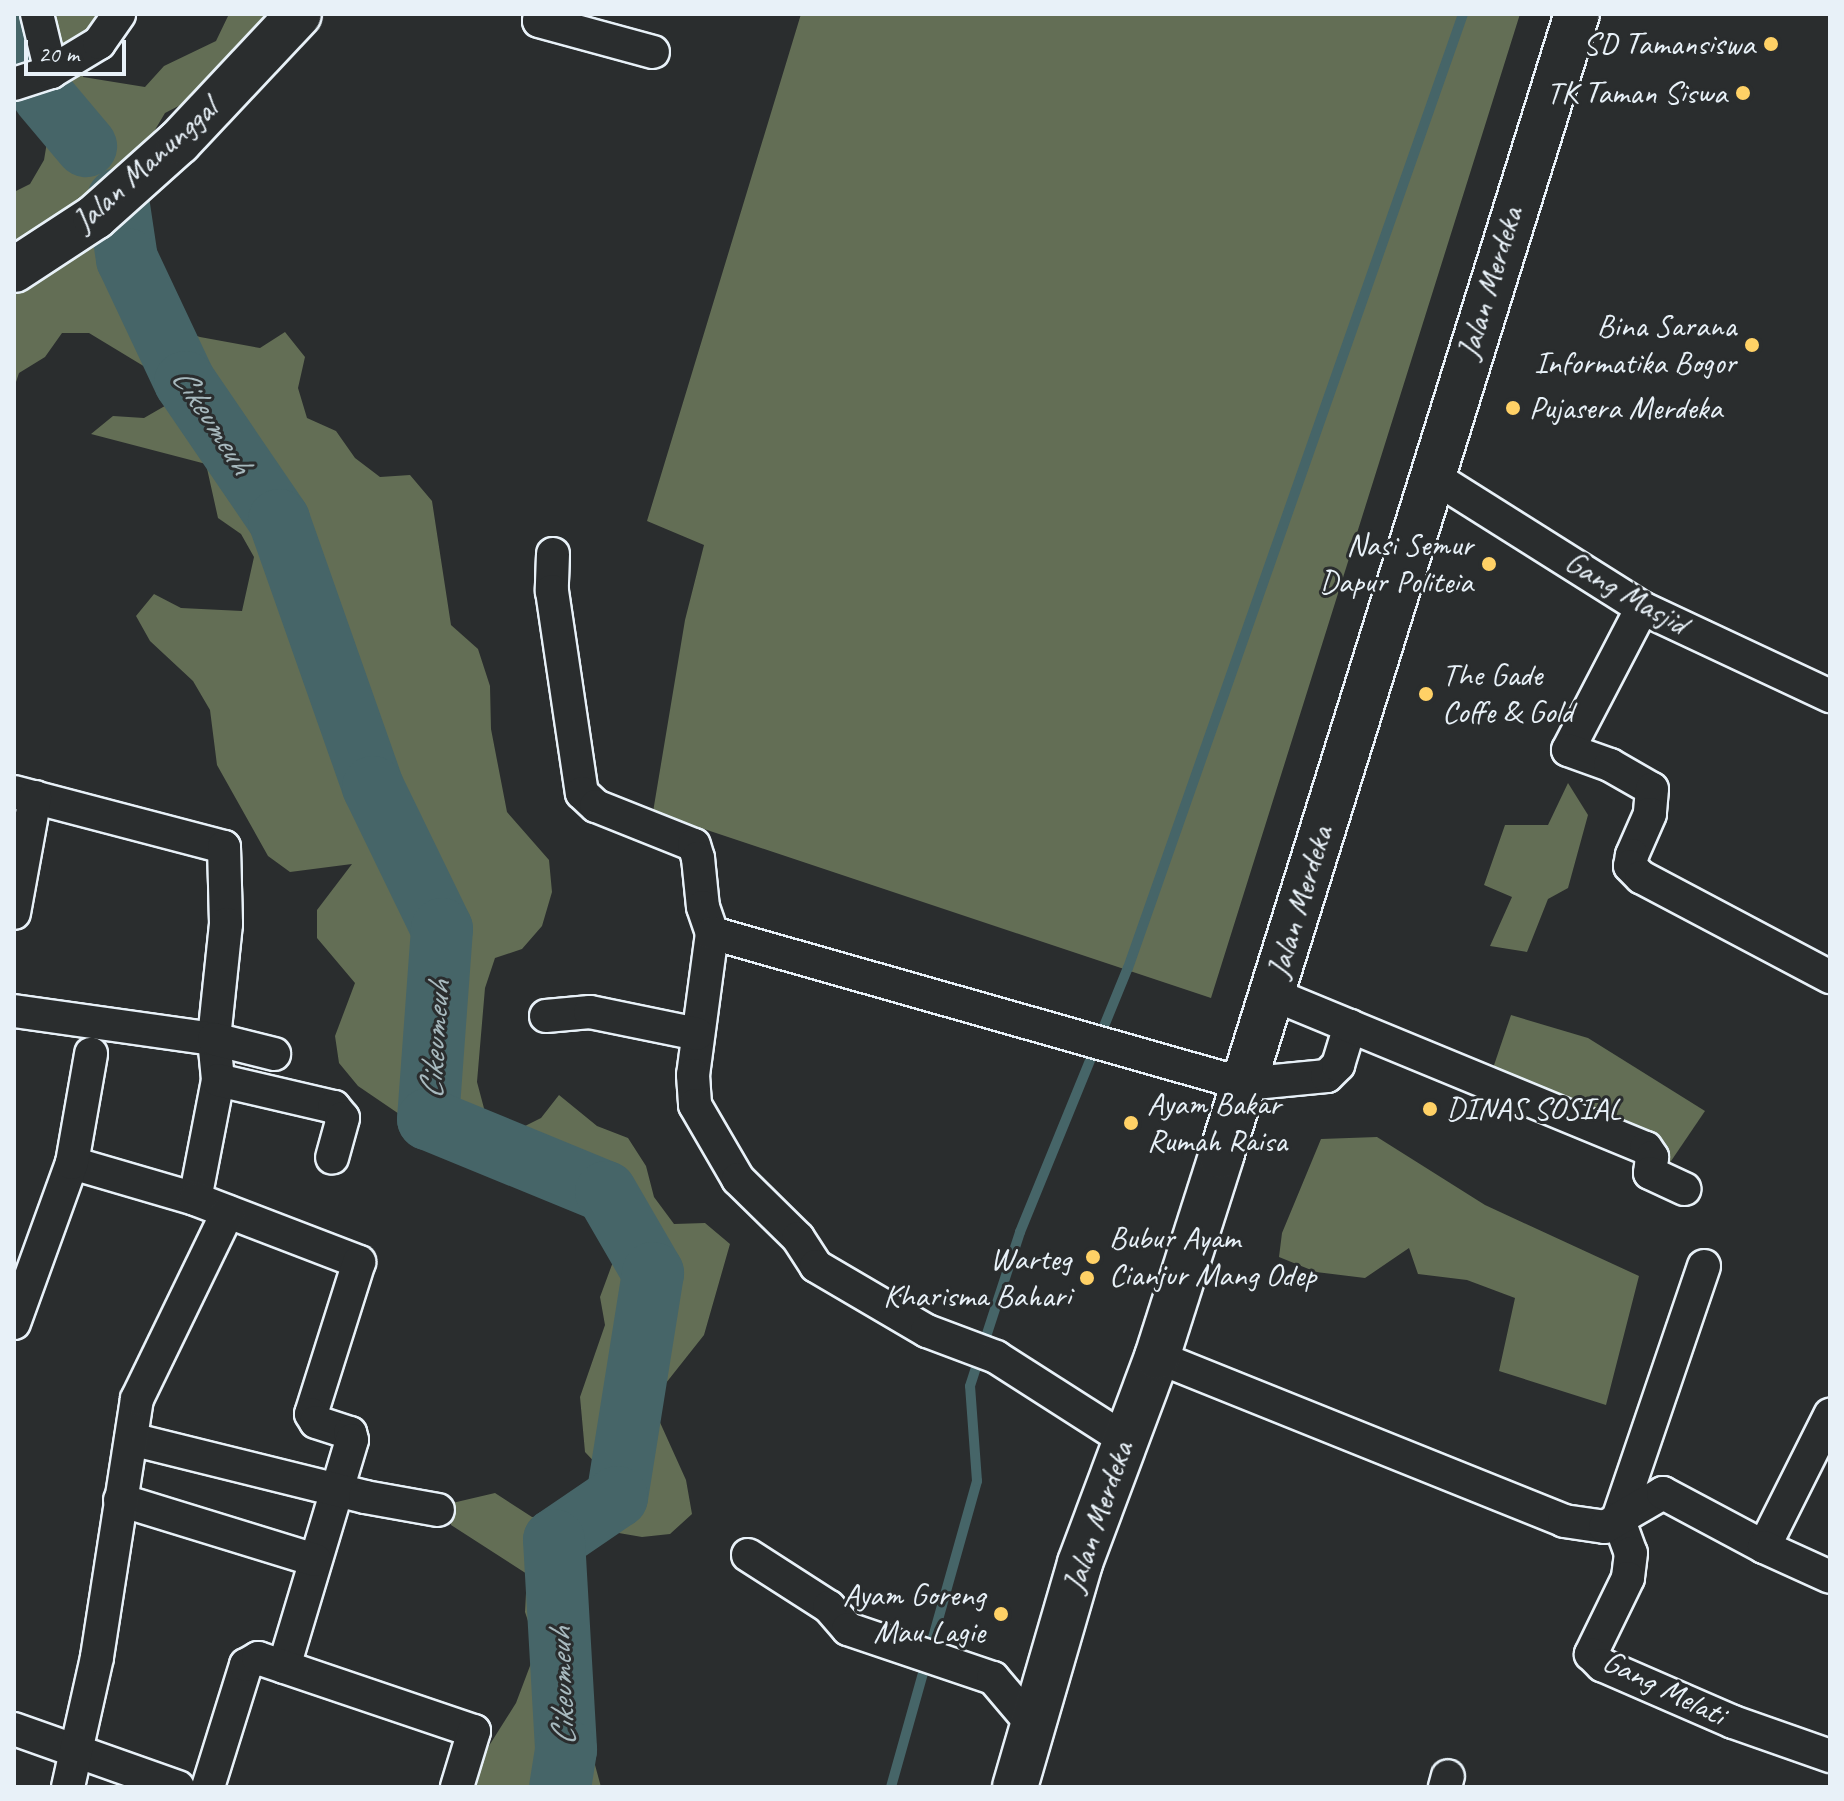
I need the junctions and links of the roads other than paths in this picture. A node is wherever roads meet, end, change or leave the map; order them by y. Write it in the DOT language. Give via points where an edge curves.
graph roads {
  1 [pos="37,14"];
  2 [pos="119,14"];
  3 [pos="299,14"];
  4 [pos="541,14"];
  5 [pos="1577,14"];
  6 [pos="653,52"];
  7 [pos="51,72"];
  8 [pos="14,84"];
  9 [pos="17,263"];
  10 [pos="1431,475"];
  11 [pos="553,554"];
  12 [pos="1642,608"];
  13 [pos="1830,696"];
  14 [pos="24,795"];
  15 [pos="14,913"];
  16 [pos="712,933"];
  17 [pos="1830,977"];
  18 [pos="1272,994"];
  19 [pos="14,1011"];
  20 [pos="546,1016"];
  21 [pos="1350,1026"];
  22 [pos="697,1034"];
  23 [pos="214,1039"];
  24 [pos="91,1054"];
  25 [pos="274,1054"];
  26 [pos="218,1080"];
  27 [pos="1244,1084"];
  28 [pos="332,1158"];
  29 [pos="72,1163"];
  30 [pos="1685,1189"];
  31 [pos="195,1199"];
  32 [pos="228,1212"];
  33 [pos="1704,1266"];
  34 [pos="14,1323"];
  35 [pos="1157,1357"];
  36 [pos="1830,1415"];
  37 [pos="131,1439"];
  38 [pos="1124,1439"];
  39 [pos="335,1489"];
  40 [pos="120,1500"];
  41 [pos="438,1510"];
  42 [pos="1618,1518"];
  43 [pos="1764,1547"];
  44 [pos="748,1555"];
  45 [pos="315,1560"];
  46 [pos="1830,1577"];
  47 [pos="284,1667"];
  48 [pos="1032,1724"];
  49 [pos="14,1729"];
  50 [pos="74,1749"];
  51 [pos="1830,1756"];
  52 [pos="68,1787"];
  53 [pos="178,1787"];
  54 [pos="208,1787"];
  55 [pos="457,1787"];
  56 [pos="1015,1787"];
  1 -- 7 [label="street"];
  2 -- 7 [label="street" via="99,43"];
  3 -- 9 [label="main road, Jalan Manunggal" via="179,142 95,217"];
  4 -- 6 [label="street" via="539,21"];
  5 -- 10 [label="main road, Jalan Merdeka"];
  7 -- 8 [label="street"];
  10 -- 12 [label="street, Gang Masjid"];
  10 -- 18 [label="main road, Jalan Merdeka"];
  11 -- 16 [label="street" via="552,591 582,793 596,806 694,845"];
  12 -- 13 [label="street, Gang Masjid"];
  12 -- 17 [label="street" via="1568,750 1610,765 1652,789 1650,814 1630,866 1641,877"];
  14 -- 15 [label="street"];
  14 -- 23 [label="street" via="224,847 226,924"];
  16 -- 22 [label="street"];
  16 -- 27 [label="street"];
  18 -- 21 [label="street"];
  18 -- 27 [label="main road, Jalan Merdeka"];
  19 -- 23 [label="street"];
  20 -- 22 [label="street" via="590,1012"];
  21 -- 27 [label="street" via="1338,1065 1327,1076"];
  21 -- 30 [label="street" via="1646,1148 1651,1152 1650,1173"];
  22 -- 38 [label="street" via="695,1105 738,1179 798,1238 816,1266 927,1331 996,1357"];
  23 -- 25 [label="street"];
  23 -- 26 [label="street"];
  24 -- 29 [label="street"];
  26 -- 28 [label="street" via="334,1107 343,1118"];
  26 -- 31 [label="street"];
  27 -- 35 [label="main road, Jalan Merdeka"];
  29 -- 31 [label="street"];
  29 -- 34 [label="street"];
  31 -- 32 [label="street"];
  32 -- 37 [label="street" via="137,1399"];
  32 -- 39 [label="street" via="359,1262 311,1414 316,1422 351,1435"];
  33 -- 42 [label="street"];
  35 -- 38 [label="main road, Jalan Merdeka"];
  35 -- 42 [label="street" via="1564,1521 1596,1529"];
  36 -- 43 [label="street"];
  37 -- 39 [label="street"];
  37 -- 40 [label="street"];
  38 -- 48 [label="main road, Jalan Merdeka"];
  39 -- 41 [label="street"];
  39 -- 45 [label="street"];
  40 -- 45 [label="street"];
  40 -- 50 [label="street" via="97,1657"];
  42 -- 43 [label="street" via="1663,1493"];
  42 -- 51 [label="street, Gang Melati" via="1631,1566 1594,1641 1594,1660 1733,1722"];
  43 -- 46 [label="street"];
  44 -- 48 [label="street" via="829,1607 848,1629 993,1678"];
  45 -- 47 [label="street"];
  47 -- 54 [label="street" via="258,1658 246,1665"];
  47 -- 55 [label="street" via="474,1731"];
  48 -- 56 [label="main road, Jalan Merdeka"];
  49 -- 50 [label="street"];
  50 -- 52 [label="street"];
  50 -- 53 [label="street"];
}
